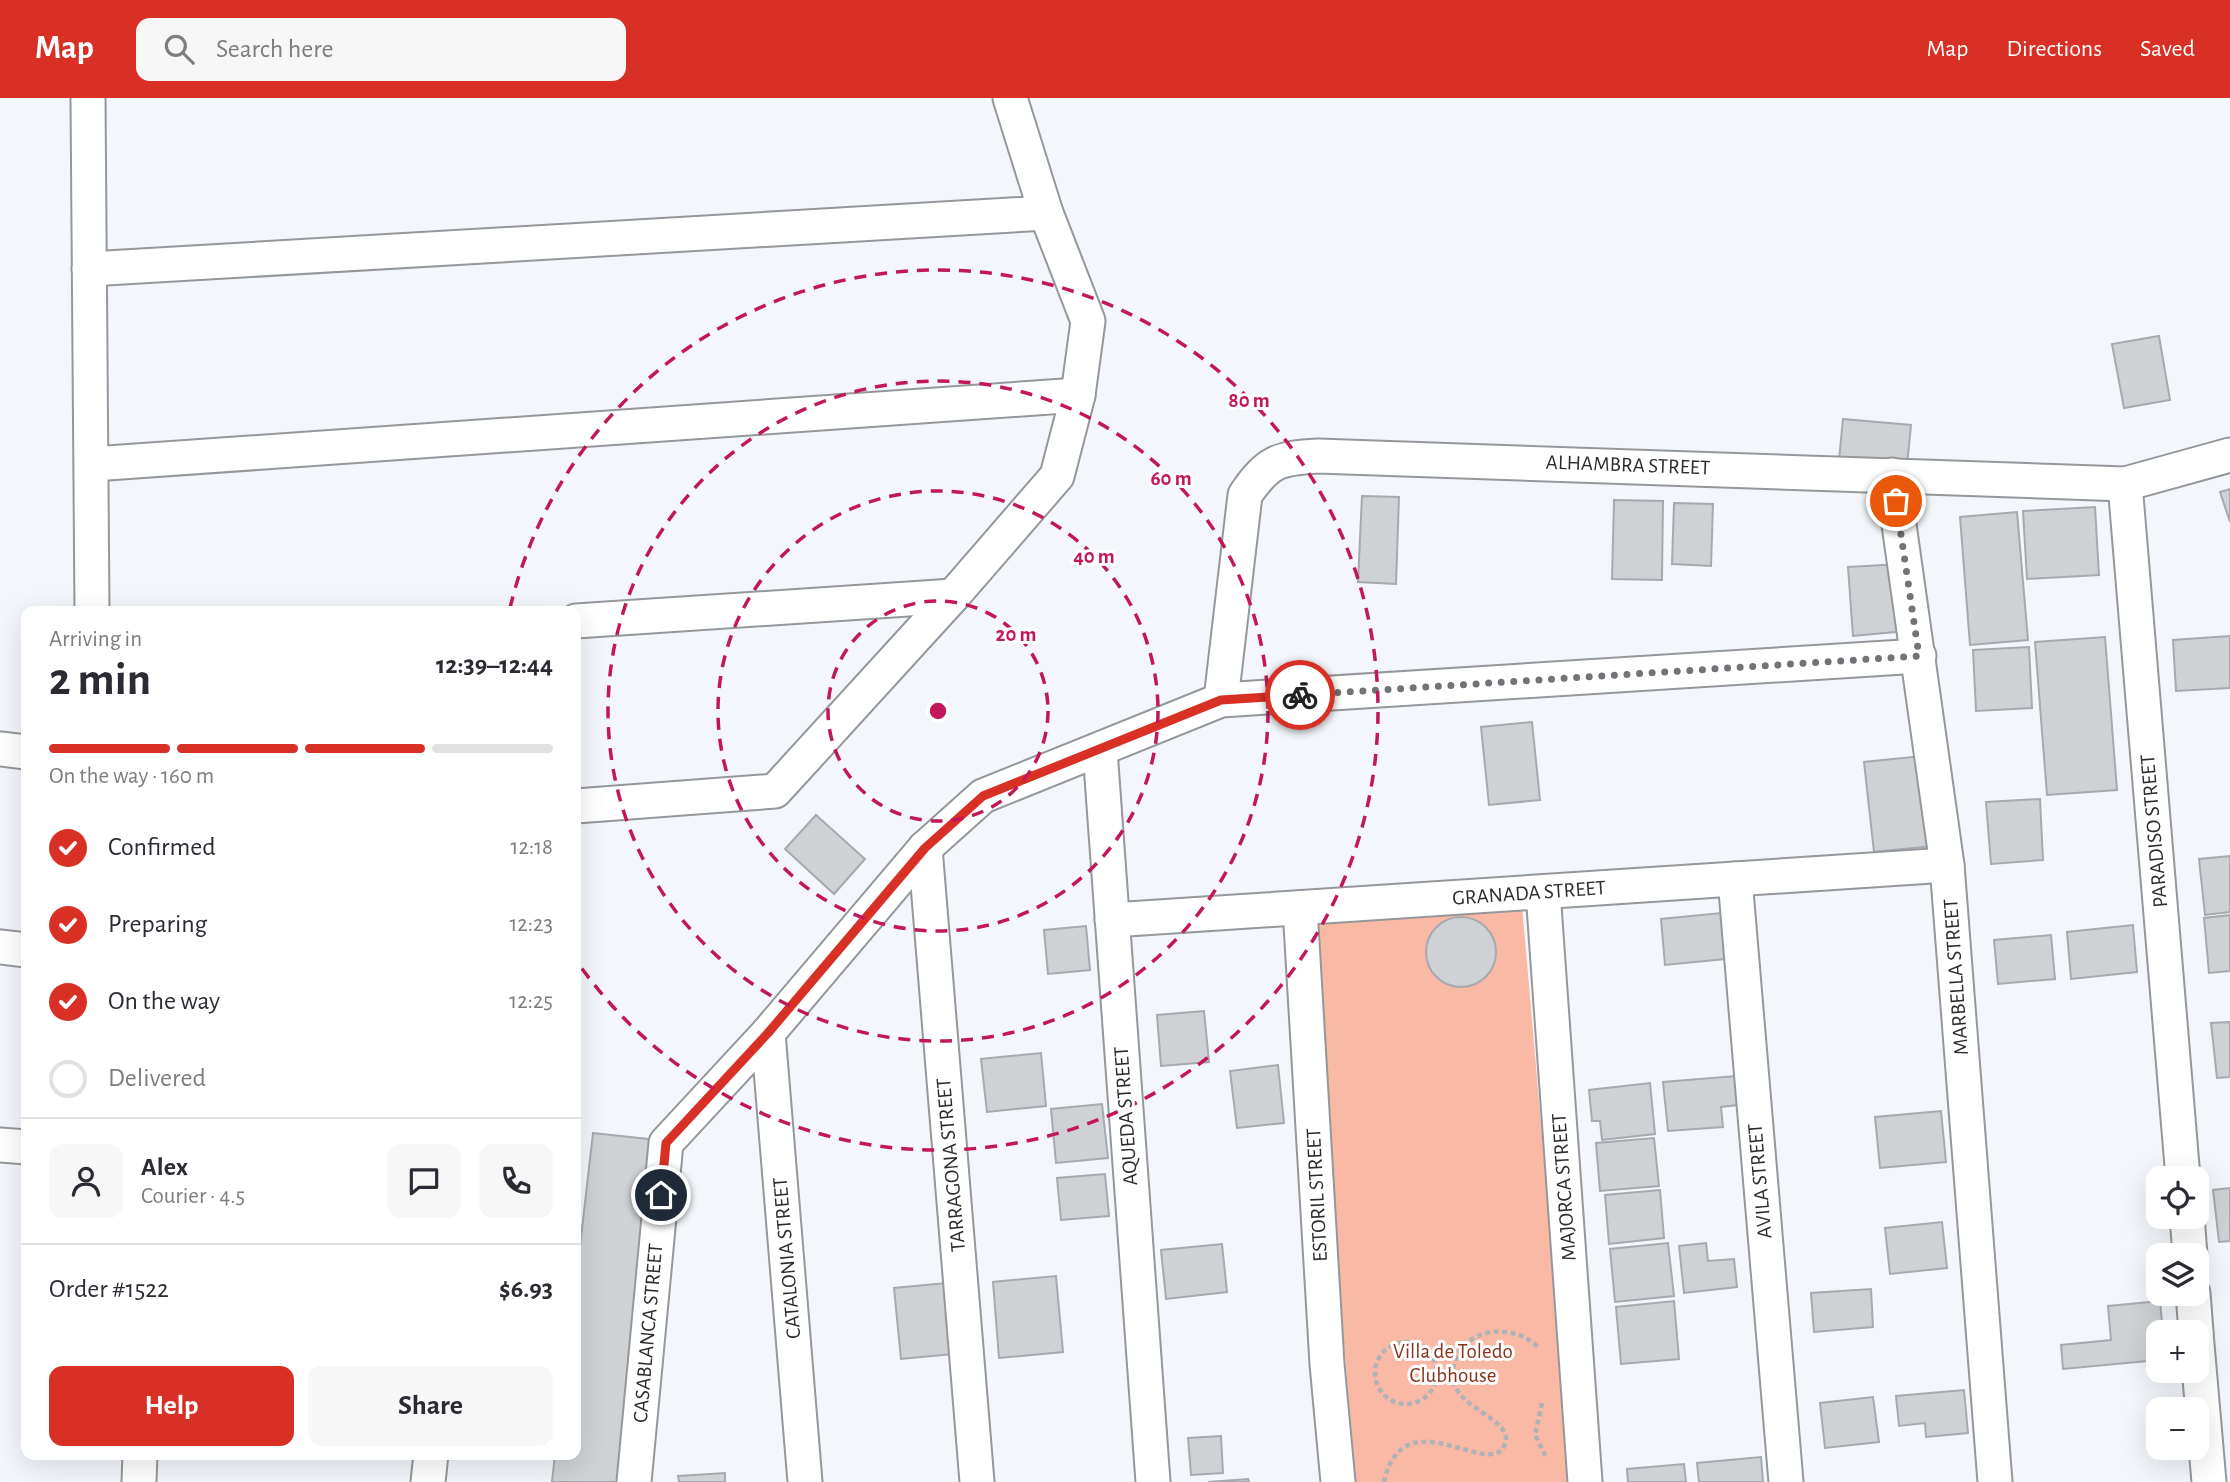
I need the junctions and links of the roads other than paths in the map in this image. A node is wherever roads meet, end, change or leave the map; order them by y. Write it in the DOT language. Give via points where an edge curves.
graph roads {
  1 [pos="88,98"];
  2 [pos="1010,98"];
  3 [pos="1046,214"];
  4 [pos="89,269"];
  5 [pos="1078,395"];
  6 [pos="2230,456"];
  7 [pos="93,464"];
  8 [pos="1892,475"];
  9 [pos="2125,484"];
  10 [pos="953,596"];
  11 [pos="92,606"];
  12 [pos="581,621"];
  13 [pos="1919,656"];
  14 [pos="1221,700"];
  15 [pos="0,749"];
  16 [pos="1100,750"];
  17 [pos="21,751"];
  18 [pos="581,806"];
  19 [pos="925,848"];
  20 [pos="1947,865"];
  21 [pos="1735,879"];
  22 [pos="1543,892"];
  23 [pos="1300,908"];
  24 [pos="1112,920"];
  25 [pos="0,947"];
  26 [pos="21,949"];
  27 [pos="768,1033"];
  28 [pos="0,1144"];
  29 [pos="21,1146"];
  30 [pos="2182,1166"];
  31 [pos="2200,1383"];
  32 [pos="139,1460"];
  33 [pos="430,1460"];
  34 [pos="139,1482"];
  35 [pos="428,1482"];
  36 [pos="634,1482"];
  37 [pos="805,1482"];
  38 [pos="977,1482"];
  39 [pos="1153,1482"];
  40 [pos="1338,1482"];
  41 [pos="1585,1482"];
  42 [pos="1786,1482"];
  43 [pos="1995,1482"];
  44 [pos="2209,1482"];
  1 -- 4 [label="street"];
  2 -- 3 [label="street"];
  3 -- 4 [label="street"];
  3 -- 5 [label="street" via="1088,321"];
  4 -- 7 [label="street"];
  5 -- 7 [label="street"];
  5 -- 10 [label="street" via="1056,476"];
  6 -- 9 [label="street, ALHAMBRA STREET"];
  7 -- 11 [label="street"];
  8 -- 9 [label="street, ALHAMBRA STREET"];
  8 -- 13 [label="street, MARBELLA STREET"];
  8 -- 14 [label="street, ALHAMBRA STREET" via="1284,458 1261,471 1245,495"];
  9 -- 30 [label="street, PARADISO STREET"];
  10 -- 12 [label="street"];
  10 -- 18 [label="street" via="775,792"];
  13 -- 14 [label="street"];
  13 -- 20 [label="street, MARBELLA STREET"];
  14 -- 16 [label="street"];
  15 -- 17 [label="street"];
  16 -- 19 [label="street" via="983,796"];
  16 -- 24 [label="street, AQUEDA STREET"];
  19 -- 27 [label="street"];
  19 -- 38 [label="street, TARRAGONA STREET"];
  20 -- 21 [label="street, GRANADA STREET"];
  20 -- 43 [label="street, MARBELLA STREET"];
  21 -- 22 [label="street, GRANADA STREET"];
  21 -- 42 [label="street, AVILA STREET"];
  22 -- 23 [label="street, GRANADA STREET"];
  22 -- 41 [label="street, MAJORCA STREET"];
  23 -- 24 [label="street, GRANADA STREET"];
  23 -- 40 [label="street, ESTORIL STREET"];
  24 -- 39 [label="street, AQUEDA STREET"];
  25 -- 26 [label="street"];
  27 -- 36 [label="street, CASABLANCA STREET" via="666,1143"];
  27 -- 37 [label="street, CATALONIA STREET"];
  28 -- 29 [label="street"];
  31 -- 44 [label="street"];
  32 -- 34 [label="street"];
  33 -- 35 [label="street"];
}
